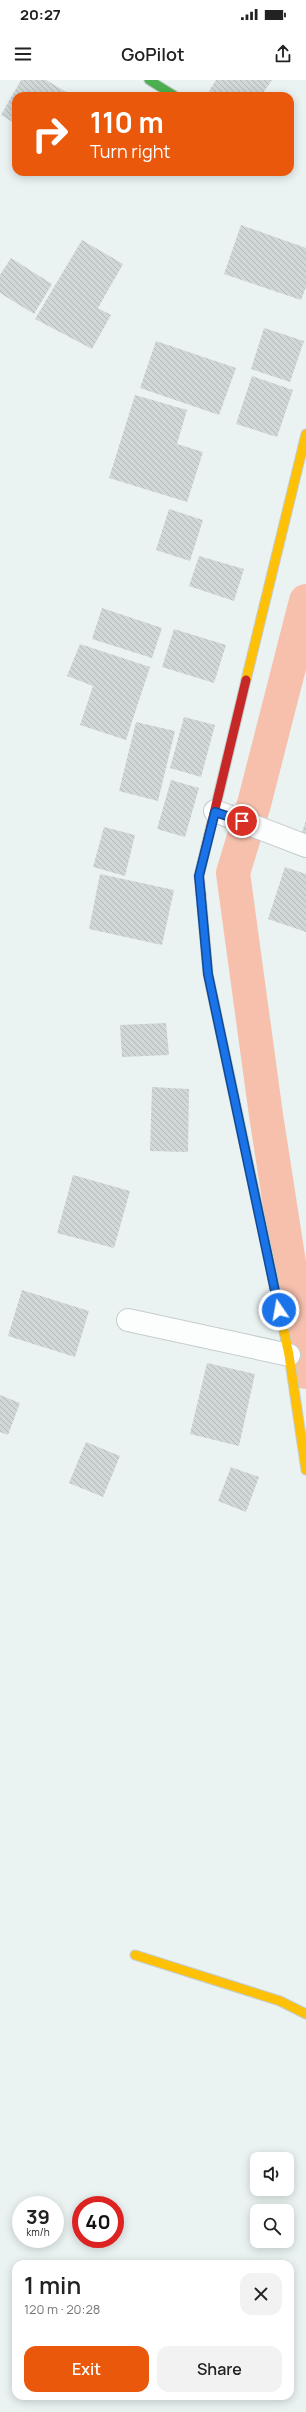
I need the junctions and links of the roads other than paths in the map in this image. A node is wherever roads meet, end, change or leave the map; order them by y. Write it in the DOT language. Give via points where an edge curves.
graph roads {
  1 [pos="149,80"];
  2 [pos="168,92"];
  3 [pos="306,434"];
  4 [pos="222,814"];
  5 [pos="306,846"];
  6 [pos="128,1320"];
  7 [pos="289,1355"];
  8 [pos="306,1470"];
  9 [pos="135,1955"];
  10 [pos="306,2014"];
  1 -- 2 [label="street"];
  3 -- 4 [label="street"];
  4 -- 5 [label="street"];
  4 -- 7 [label="street" via="199,876 208,974"];
  6 -- 7 [label="street"];
  7 -- 8 [label="street"];
  9 -- 10 [label="street" via="280,2002"];
}
